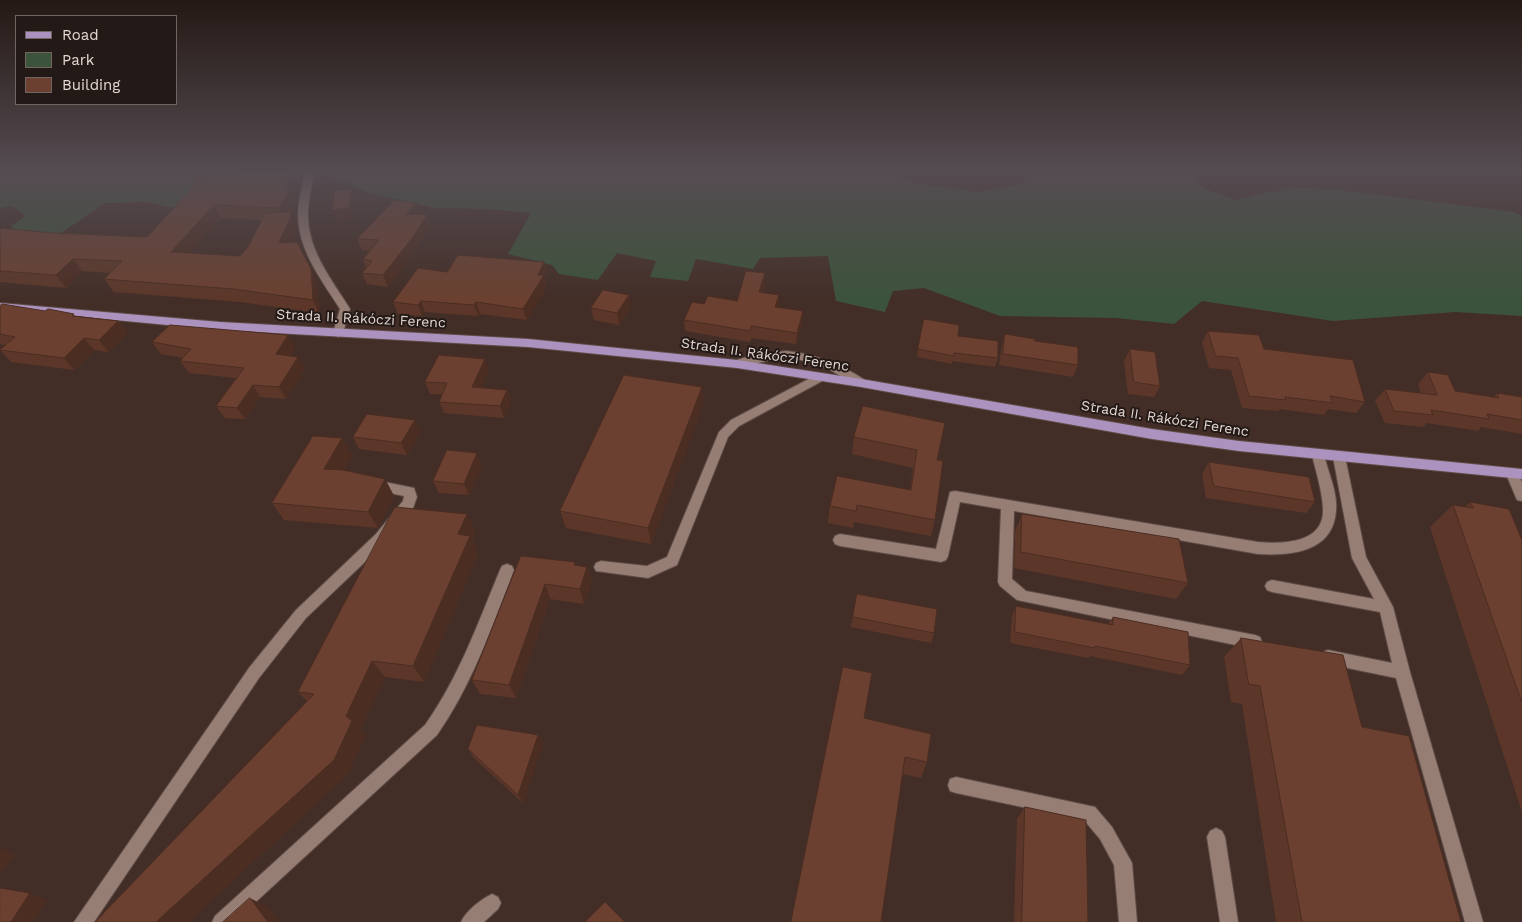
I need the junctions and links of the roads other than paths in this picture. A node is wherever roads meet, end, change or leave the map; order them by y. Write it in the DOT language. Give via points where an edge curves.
graph roads {
  1 [pos="303,215"];
  2 [pos="0,306"];
  3 [pos="338,333"];
  4 [pos="737,364"];
  5 [pos="820,377"];
  6 [pos="860,383"];
  7 [pos="1318,455"];
  8 [pos="1338,457"];
  9 [pos="1517,474"];
  10 [pos="361,482"];
  11 [pos="1522,496"];
  12 [pos="1008,505"];
  13 [pos="840,540"];
  14 [pos="601,566"];
  15 [pos="507,570"];
  16 [pos="1272,586"];
  17 [pos="1386,607"];
  18 [pos="1266,644"];
  19 [pos="1314,654"];
  20 [pos="1402,672"];
  21 [pos="956,785"];
  22 [pos="1216,837"];
  23 [pos="492,903"];
  24 [pos="83,922"];
  25 [pos="222,922"];
  26 [pos="470,922"];
  27 [pos="1128,922"];
  28 [pos="1229,922"];
  29 [pos="1474,922"];
  1 -- 3 [label="street" via="307,244 345,309"];
  2 -- 3 [label="main road, Strada II. Rákóczi Ferenc"];
  3 -- 4 [label="main road, Strada II. Rákóczi Ferenc" via="528,343"];
  4 -- 5 [label="main road, Strada II. Rákóczi Ferenc"];
  4 -- 6 [label="street" via="773,355 812,358 839,368"];
  5 -- 6 [label="main road, Strada II. Rákóczi Ferenc"];
  5 -- 14 [label="street" via="735,423 723,435 672,561 648,572"];
  6 -- 7 [label="main road, Strada II. Rákóczi Ferenc" via="1152,434"];
  7 -- 8 [label="main road, Strada II. Rákóczi Ferenc"];
  7 -- 12 [label="street" via="1330,511 1326,526 1313,541 1298,548 1258,548"];
  8 -- 9 [label="main road, Strada II. Rákóczi Ferenc"];
  8 -- 17 [label="street" via="1359,558"];
  9 -- 11 [label="street"];
  10 -- 24 [label="street" via="409,492 411,497 381,538 301,614 254,672"];
  12 -- 13 [label="street" via="955,496 942,556"];
  12 -- 18 [label="street" via="1004,582 1022,596"];
  15 -- 25 [label="street" via="457,689 431,730"];
  16 -- 17 [label="street"];
  17 -- 20 [label="street"];
  19 -- 20 [label="street"];
  20 -- 29 [label="street"];
  21 -- 27 [label="street" via="1089,813 1106,833 1123,863"];
  22 -- 28 [label="street"];
  23 -- 26 [label="street"];
}
